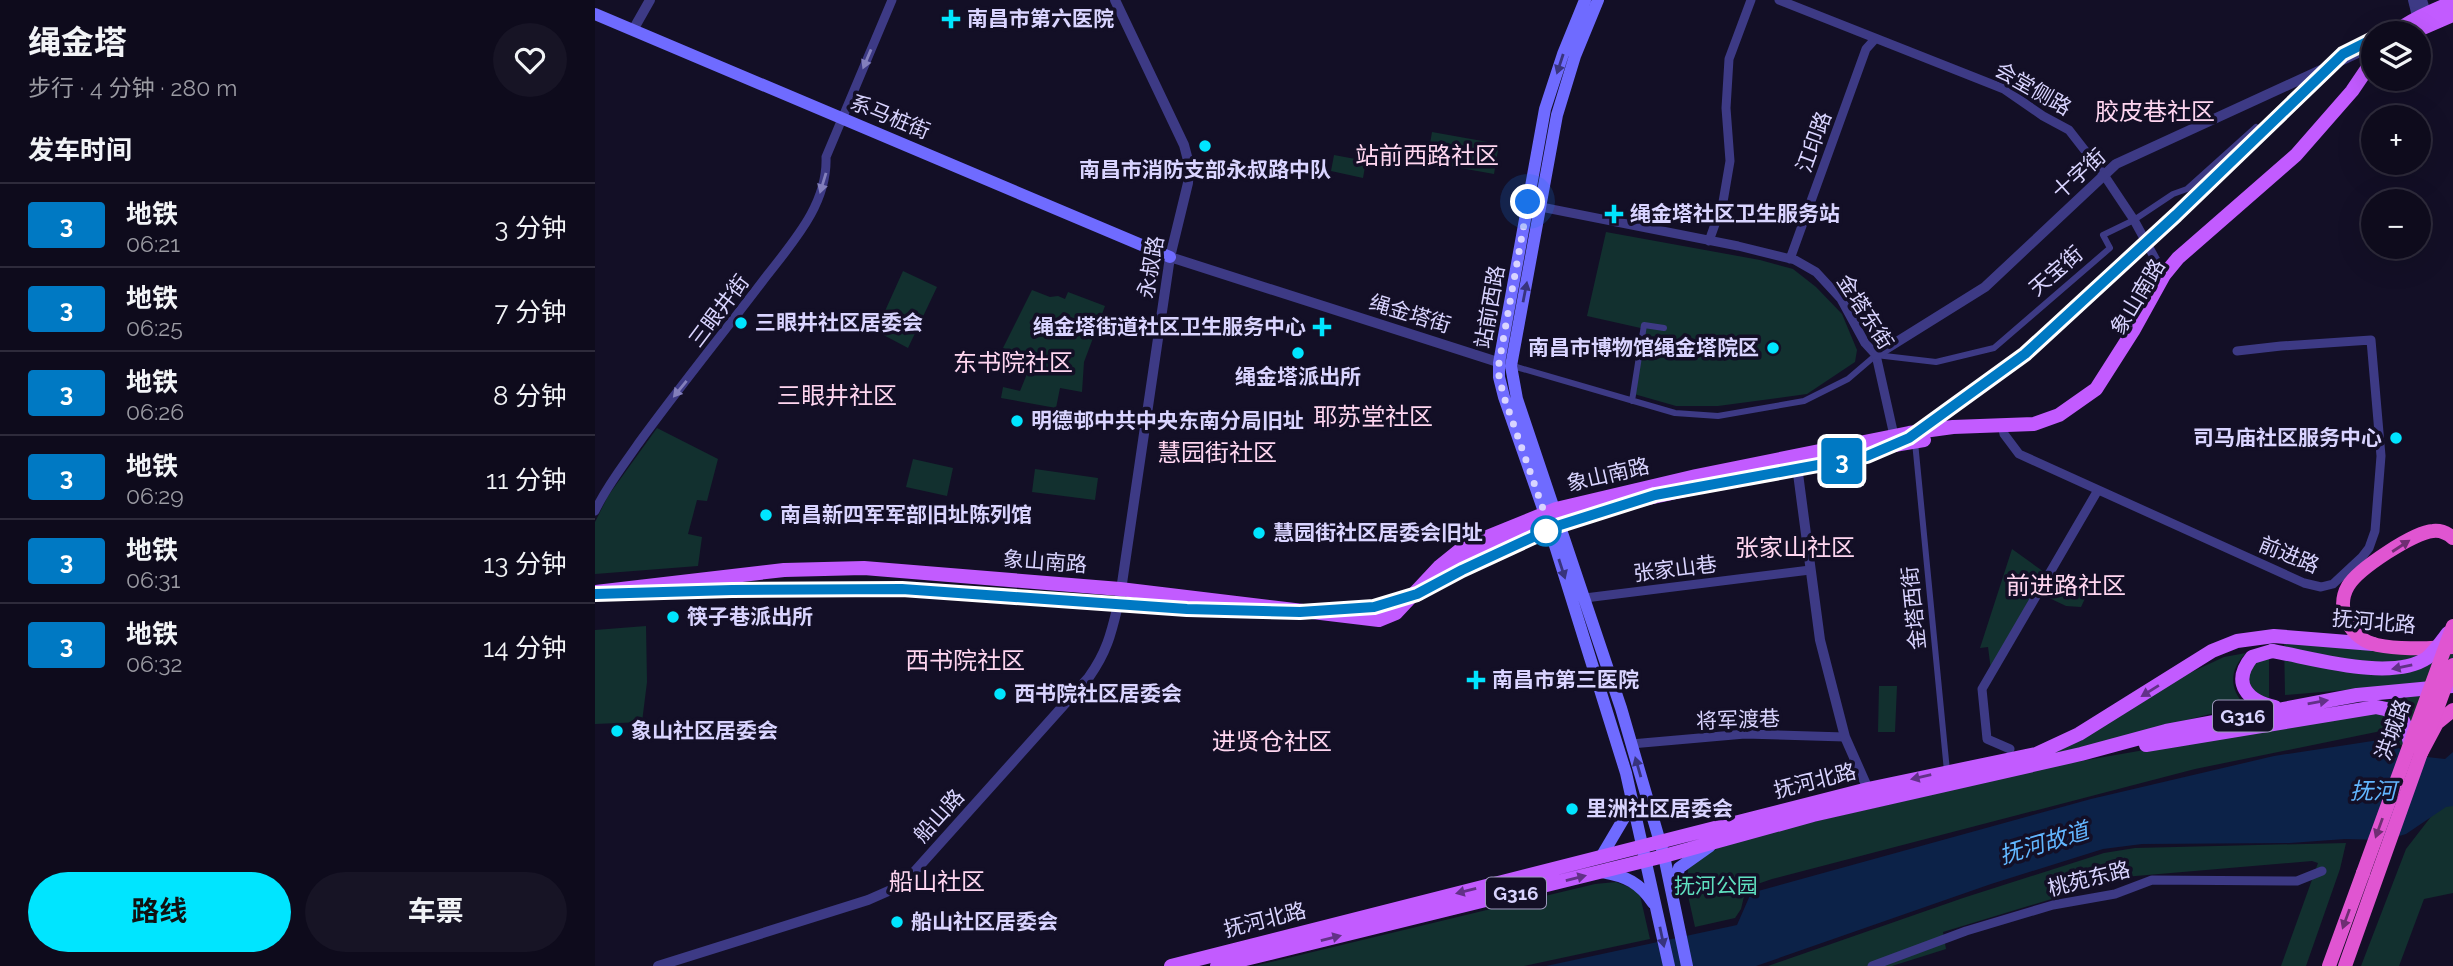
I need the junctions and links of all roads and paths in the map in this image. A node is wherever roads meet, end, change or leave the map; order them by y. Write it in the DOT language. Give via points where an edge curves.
graph roads {
  1 [pos="650,0"];
  2 [pos="892,0"];
  3 [pos="1115,0"];
  4 [pos="1584,0"];
  5 [pos="1598,0"];
  6 [pos="1751,0"];
  7 [pos="1779,0"];
  8 [pos="2413,0"];
  9 [pos="2453,2"];
  10 [pos="595,14"];
  11 [pos="2453,15"];
  12 [pos="2421,20"];
  13 [pos="632,30"];
  14 [pos="1875,39"];
  15 [pos="2361,52"];
  16 [pos="2361,77"];
  17 [pos="2361,88"];
  18 [pos="842,118"];
  19 [pos="2256,127"];
  20 [pos="2104,175"];
  21 [pos="1541,207"];
  22 [pos="2134,220"];
  23 [pos="1709,241"];
  24 [pos="1170,257"];
  25 [pos="1790,259"];
  26 [pos="2164,275"];
  27 [pos="1664,328"];
  28 [pos="2237,351"];
  29 [pos="1876,355"];
  30 [pos="1505,364"];
  31 [pos="1632,401"];
  32 [pos="2003,430"];
  33 [pos="1895,441"];
  34 [pos="1915,442"];
  35 [pos="1797,466"];
  36 [pos="2098,490"];
  37 [pos="595,511"];
  38 [pos="1552,516"];
  39 [pos="2453,538"];
  40 [pos="1810,570"];
  41 [pos="595,592"];
  42 [pos="1120,593"];
  43 [pos="1585,598"];
  44 [pos="595,600"];
  45 [pos="2453,626"];
  46 [pos="2375,645"];
  47 [pos="2453,647"];
  48 [pos="2271,652"];
  49 [pos="2453,665"];
  50 [pos="2180,672"];
  51 [pos="2453,686"];
  52 [pos="2279,708"];
  53 [pos="2453,710"];
  54 [pos="1845,737"];
  55 [pos="2410,743"];
  56 [pos="1631,744"];
  57 [pos="2010,749"];
  58 [pos="2081,754"];
  59 [pos="2421,754"];
  60 [pos="1947,772"];
  61 [pos="1868,789"];
  62 [pos="1631,792"];
  63 [pos="1718,840"];
  64 [pos="1662,849"];
  65 [pos="1644,853"];
  66 [pos="1601,857"];
  67 [pos="2322,871"];
  68 [pos="1601,872"];
  69 [pos="1674,902"];
  70 [pos="1656,910"];
  71 [pos="658,966"];
  72 [pos="1171,966"];
  73 [pos="1217,966"];
  74 [pos="1669,966"];
  75 [pos="1688,966"];
  76 [pos="1872,966"];
  77 [pos="2329,966"];
  78 [pos="2345,966"];
  1 -- 13 [label="street"];
  2 -- 18 [label="street, 三眼井街, one-way"];
  3 -- 24 [label="street, 永叔路" via="1189,163"];
  4 -- 30 [label="main road, 站前西路, one-way" via="1545,109"];
  5 -- 21 [label="main road, 站前西路" via="1557,115"];
  6 -- 23 [label="street" via="1730,60 1726,108 1730,161 1723,202"];
  7 -- 14 [label="street, 会堂侧路"];
  8 -- 12 [label="street"];
  9 -- 12 [label="main road"];
  10 -- 13 [label="main road, 系马桩街"];
  11 -- 12 [label="main road"];
  13 -- 18 [label="main road, 系马桩街"];
  14 -- 20 [label="street, 会堂侧路" via="2004,89 2069,130"];
  14 -- 25 [label="street, 江印路" via="1866,49"];
  15 -- 20 [label="street, 十字街" via="2116,164"];
  16 -- 26 [label="main road, 象山南路" via="2296,155"];
  17 -- 32 [label="main road, 象山南路" via="2302,161 2179,268 2099,396 2062,423 2036,433"];
  18 -- 24 [label="main road, 系马桩街"];
  18 -- 37 [label="street, 三眼井街, one-way" via="826,157 827,176 810,217 656,419"];
  19 -- 22 [label="street, 天宝街" via="2187,189"];
  20 -- 22 [label="street, 会堂侧路"];
  20 -- 29 [label="street, 十字街" via="1985,287"];
  21 -- 23 [label="street, 金塔东街"];
  30 -- 21 [label="main road, 站前西路, one-way"];
  22 -- 26 [label="street, 会堂侧路"];
  22 -- 29 [label="street, 天宝街" via="2103,235 2110,248 1994,348 1935,362"];
  23 -- 25 [label="street, 金塔东街"];
  24 -- 30 [label="street, 绳金塔街"];
  24 -- 42 [label="street, 永叔路"];
  25 -- 29 [label="street, 金塔东街" via="1816,272 1841,299"];
  26 -- 32 [label="main road, 象山南路" via="2096,388 2059,415"];
  27 -- 31 [label="street" via="1644,325"];
  28 -- 36 [label="street, 前进路" via="2371,340 2381,456 2375,531 2362,557 2333,584 2304,583"];
  29 -- 31 [label="street, 绳金塔街" via="1848,379 1804,401 1718,416 1675,414"];
  29 -- 33 [label="street, 金塔东街"];
  30 -- 31 [label="street, 绳金塔街"];
  30 -- 38 [label="main road, 站前西路"];
  32 -- 33 [label="main road, 象山南路" via="1953,427"];
  32 -- 34 [label="main road, 象山南路"];
  32 -- 36 [label="street, 前进路" via="2019,454"];
  33 -- 34 [label="main road, 象山南路"];
  33 -- 35 [label="main road, 象山南路"];
  33 -- 38 [label="main road, 象山南路" via="1691,477"];
  34 -- 60 [label="street, 金塔西街"];
  35 -- 38 [label="main road, 象山南路"];
  35 -- 40 [label="street"];
  36 -- 57 [label="street" via="1982,689 1987,740"];
  38 -- 42 [label="main road, 象山南路" via="1465,546 1395,613 1379,620"];
  38 -- 43 [label="main road, 站前西路"];
  38 -- 62 [label="main road, 站前西路, one-way"];
  46 -- 39 [label="highway, one-way" via="2348,623 2343,598 2349,584 2418,534 2435,530"];
  40 -- 43 [label="street, 张家山巷"];
  40 -- 54 [label="street" via="1819,640"];
  41 -- 42 [label="main road, 象山南路" via="784,570 864,568"];
  42 -- 44 [label="main road, 象山南路" via="864,576 784,578"];
  42 -- 71 [label="street, 船山路" via="1106,648 1089,677 893,889"];
  43 -- 56 [label="main road, 站前西路"];
  45 -- 48 [label="main road, one-way, bridge" via="2428,657 2395,669"];
  45 -- 55 [label="highway, 洪城路, bridge"];
  46 -- 47 [label="highway, 抚河北路"];
  46 -- 50 [label="main road, 抚河北路 / G316" via="2274,636 2237,641"];
  48 -- 50 [label="main road" via="2228,653"];
  48 -- 52 [label="main road" via="2252,657 2242,675 2244,690 2252,699"];
  49 -- 59 [label="highway, 洪城路, bridge"];
  50 -- 60 [label="main road, 抚河北路 / G316, one-way" via="2079,734 2036,754"];
  52 -- 51 [label="main road, 抚河北路 / G316, one-way"];
  52 -- 58 [label="main road, 抚河北路 / G316"];
  53 -- 59 [label="highway, bridge" via="2437,723"];
  54 -- 56 [label="street, 将军渡巷" via="1745,734"];
  54 -- 61 [label="street"];
  55 -- 58 [label="main road" via="2400,715 2376,707"];
  55 -- 77 [label="highway, 洪城路, one-way, bridge"];
  64 -- 56 [label="main road, 站前西路, one-way"];
  58 -- 63 [label="main road, 抚河北路 / G316"];
  59 -- 78 [label="highway, 洪城路"];
  60 -- 61 [label="main road, 抚河北路 / G316, one-way"];
  61 -- 64 [label="main road, 抚河北路 / G316"];
  62 -- 65 [label="main road, 站前西路"];
  62 -- 66 [label="main road" via="1627,813"];
  63 -- 64 [label="main road, 抚河北路 / G316"];
  63 -- 69 [label="main road" via="1679,868"];
  64 -- 65 [label="main road, 抚河北路 / G316"];
  64 -- 69 [label="main road, 站前西路"];
  65 -- 66 [label="main road, 抚河北路 / G316"];
  65 -- 68 [label="main road, 抚河北路 / G316"];
  65 -- 70 [label="main road, 站前西路"];
  66 -- 72 [label="main road, 抚河北路 / G316, one-way"];
  67 -- 76 [label="street, 桃苑东路" via="2297,881 2152,880 2115,894 2053,905 1966,931"];
  68 -- 70 [label="main road" via="1636,882"];
  73 -- 68 [label="main road, 抚河北路 / G316, one-way"];
  69 -- 75 [label="main road, 站前西路"];
  70 -- 74 [label="main road, 站前西路, one-way"];
}
